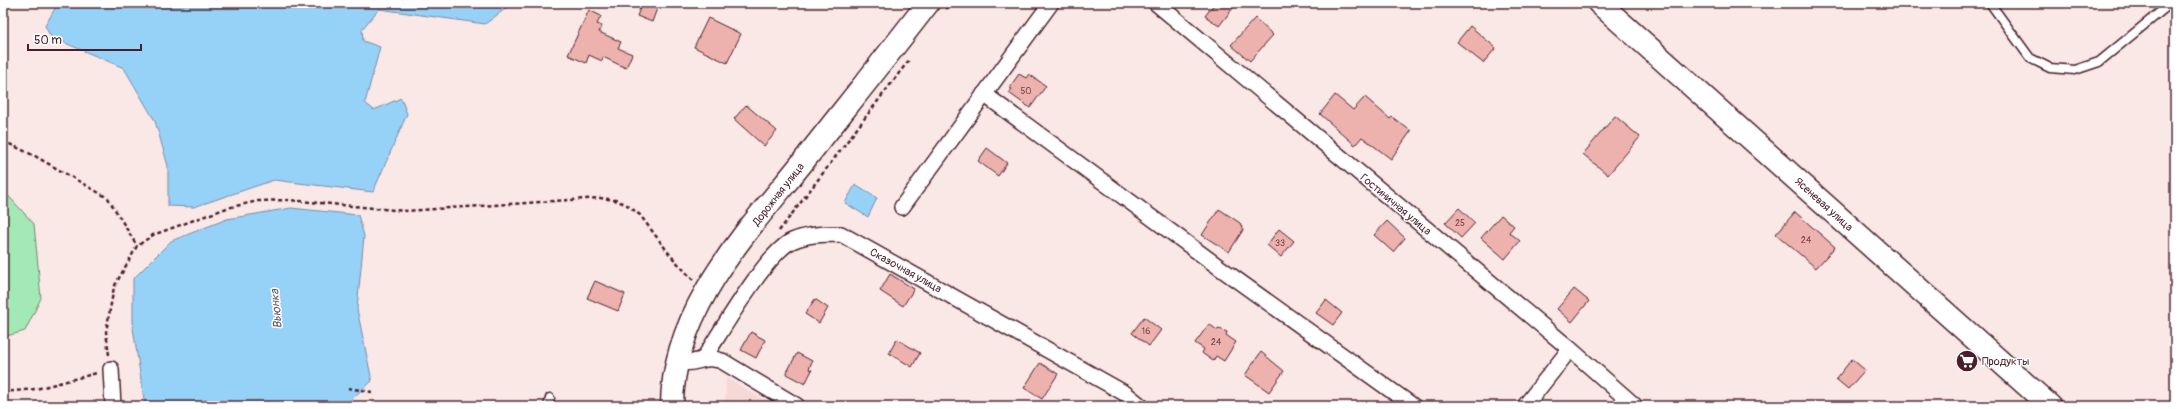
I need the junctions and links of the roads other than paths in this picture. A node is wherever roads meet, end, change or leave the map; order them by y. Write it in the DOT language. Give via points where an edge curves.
graph roads {
  1 [pos="1051,3"];
  2 [pos="1156,3"];
  3 [pos="1599,3"];
  4 [pos="1990,3"];
  5 [pos="2172,3"];
  6 [pos="935,9"];
  7 [pos="984,94"];
  8 [pos="902,207"];
  9 [pos="1570,349"];
  10 [pos="704,358"];
  11 [pos="677,362"];
  12 [pos="111,369"];
  13 [pos="113,406"];
  14 [pos="672,406"];
  15 [pos="797,406"];
  16 [pos="1141,406"];
  17 [pos="1413,406"];
  18 [pos="1525,406"];
  19 [pos="1635,406"];
  20 [pos="2050,406"];
  1 -- 7 [label="street"];
  2 -- 9 [label="street, Гостиничная улица"];
  3 -- 20 [label="main road, Ясеневая улица"];
  4 -- 5 [label="lane" via="2030,58 2050,68 2075,70 2099,62"];
  6 -- 11 [label="main road, Дорожная улица" via="758,220 705,294 693,317"];
  7 -- 8 [label="street"];
  7 -- 17 [label="street" via="1222,270"];
  9 -- 18 [label="street"];
  9 -- 19 [label="street, Гостиничная улица"];
  10 -- 11 [label="street" via="693,364"];
  10 -- 15 [label="street" via="722,361"];
  10 -- 16 [label="street, Сказочная улица" via="767,262 791,241 813,234 841,234 1126,394"];
  11 -- 14 [label="main road, Дорожная улица"];
  12 -- 13 [label="street"];
}
